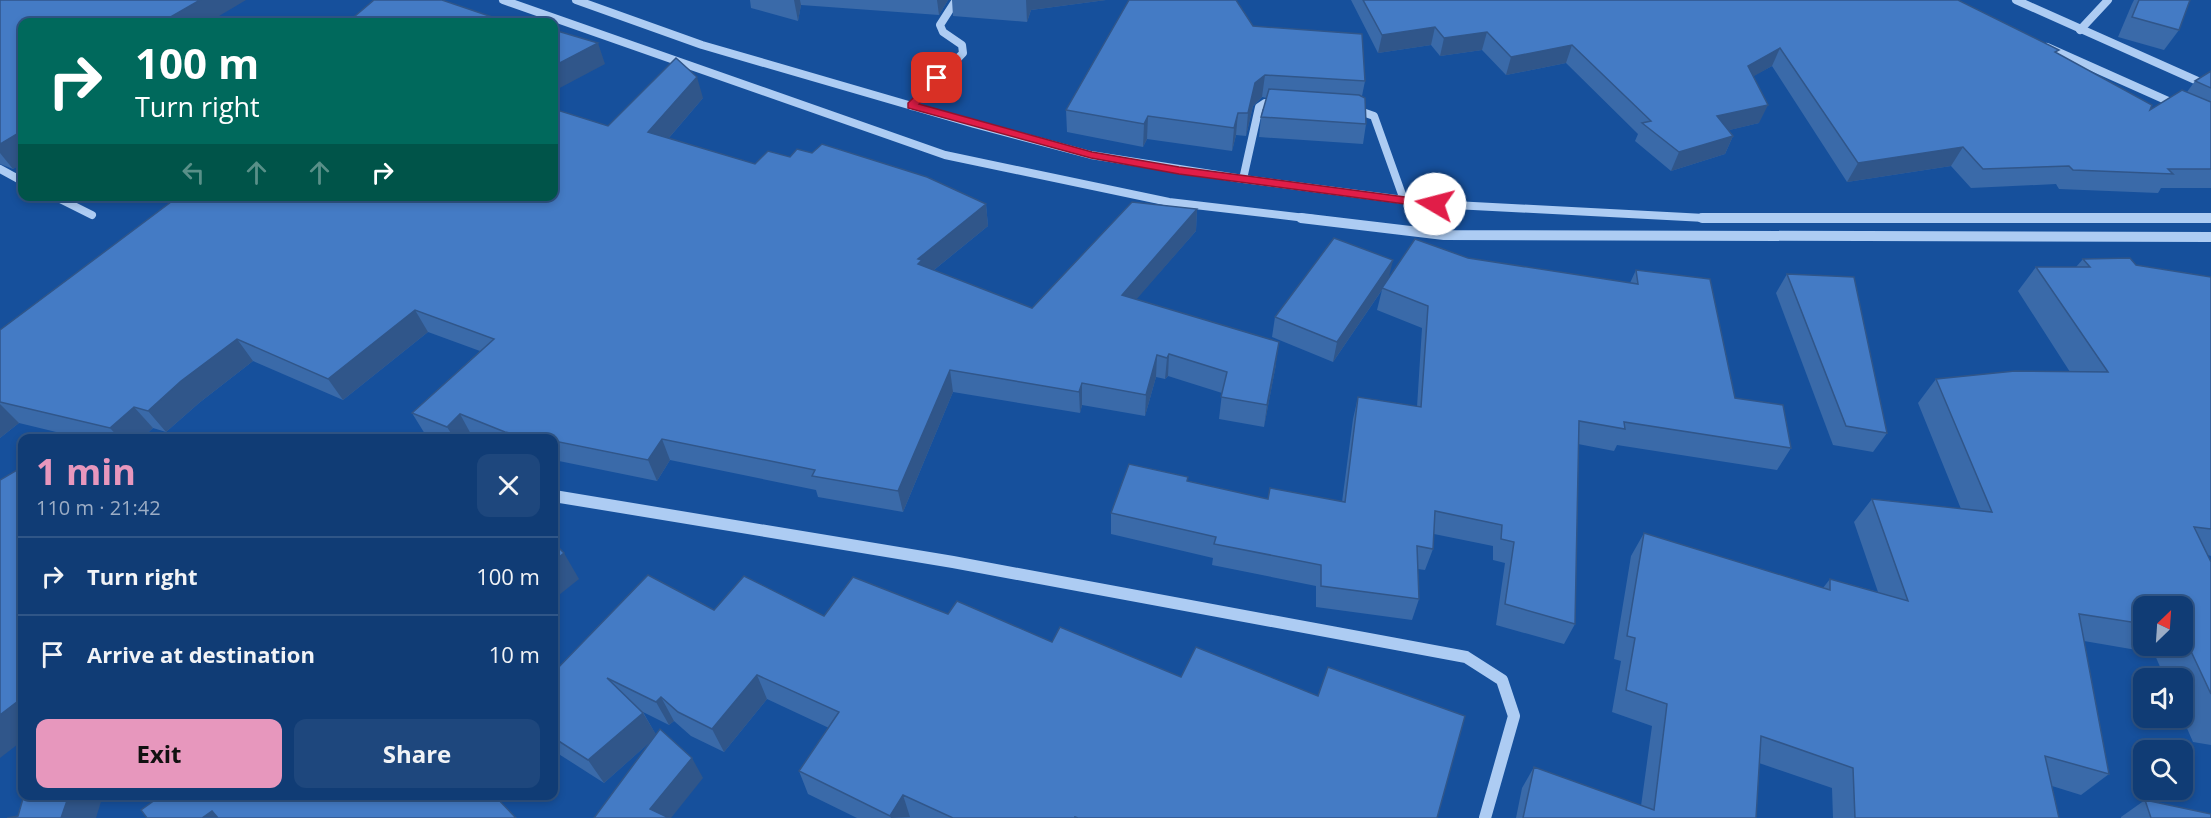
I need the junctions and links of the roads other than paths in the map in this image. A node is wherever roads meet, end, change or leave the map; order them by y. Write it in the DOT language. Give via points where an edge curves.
graph roads {
  1 [pos="503,0"];
  2 [pos="576,0"];
  3 [pos="956,0"];
  4 [pos="2016,0"];
  5 [pos="2108,0"];
  6 [pos="554,18"];
  7 [pos="558,19"];
  8 [pos="2080,30"];
  9 [pos="2036,42"];
  10 [pos="2211,87"];
  11 [pos="1293,104"];
  12 [pos="912,106"];
  13 [pos="1346,108"];
  14 [pos="2189,110"];
  15 [pos="0,169"];
  16 [pos="18,179"];
  17 [pos="1243,179"];
  18 [pos="1404,200"];
  19 [pos="64,201"];
  20 [pos="92,215"];
  21 [pos="2211,218"];
  22 [pos="2209,240"];
  23 [pos="558,497"];
  24 [pos="1485,818"];
  1 -- 6 [label="street"];
  2 -- 12 [label="street" via="702,45"];
  3 -- 12 [label="street" via="940,25 943,32 962,45 963,53"];
  4 -- 8 [label="street"];
  5 -- 8 [label="street"];
  7 -- 22 [label="street" via="945,155 1169,202 1444,235"];
  8 -- 10 [label="street"];
  9 -- 14 [label="street"];
  11 -- 17 [label="street" via="1271,102 1259,107"];
  12 -- 17 [label="street" via="1091,155"];
  13 -- 18 [label="street" via="1374,116"];
  15 -- 16 [label="street"];
  17 -- 18 [label="street"];
  18 -- 21 [label="street" via="1705,218"];
  19 -- 20 [label="street"];
  23 -- 24 [label="street" via="953,562 1466,657 1502,680 1514,716"];
}
